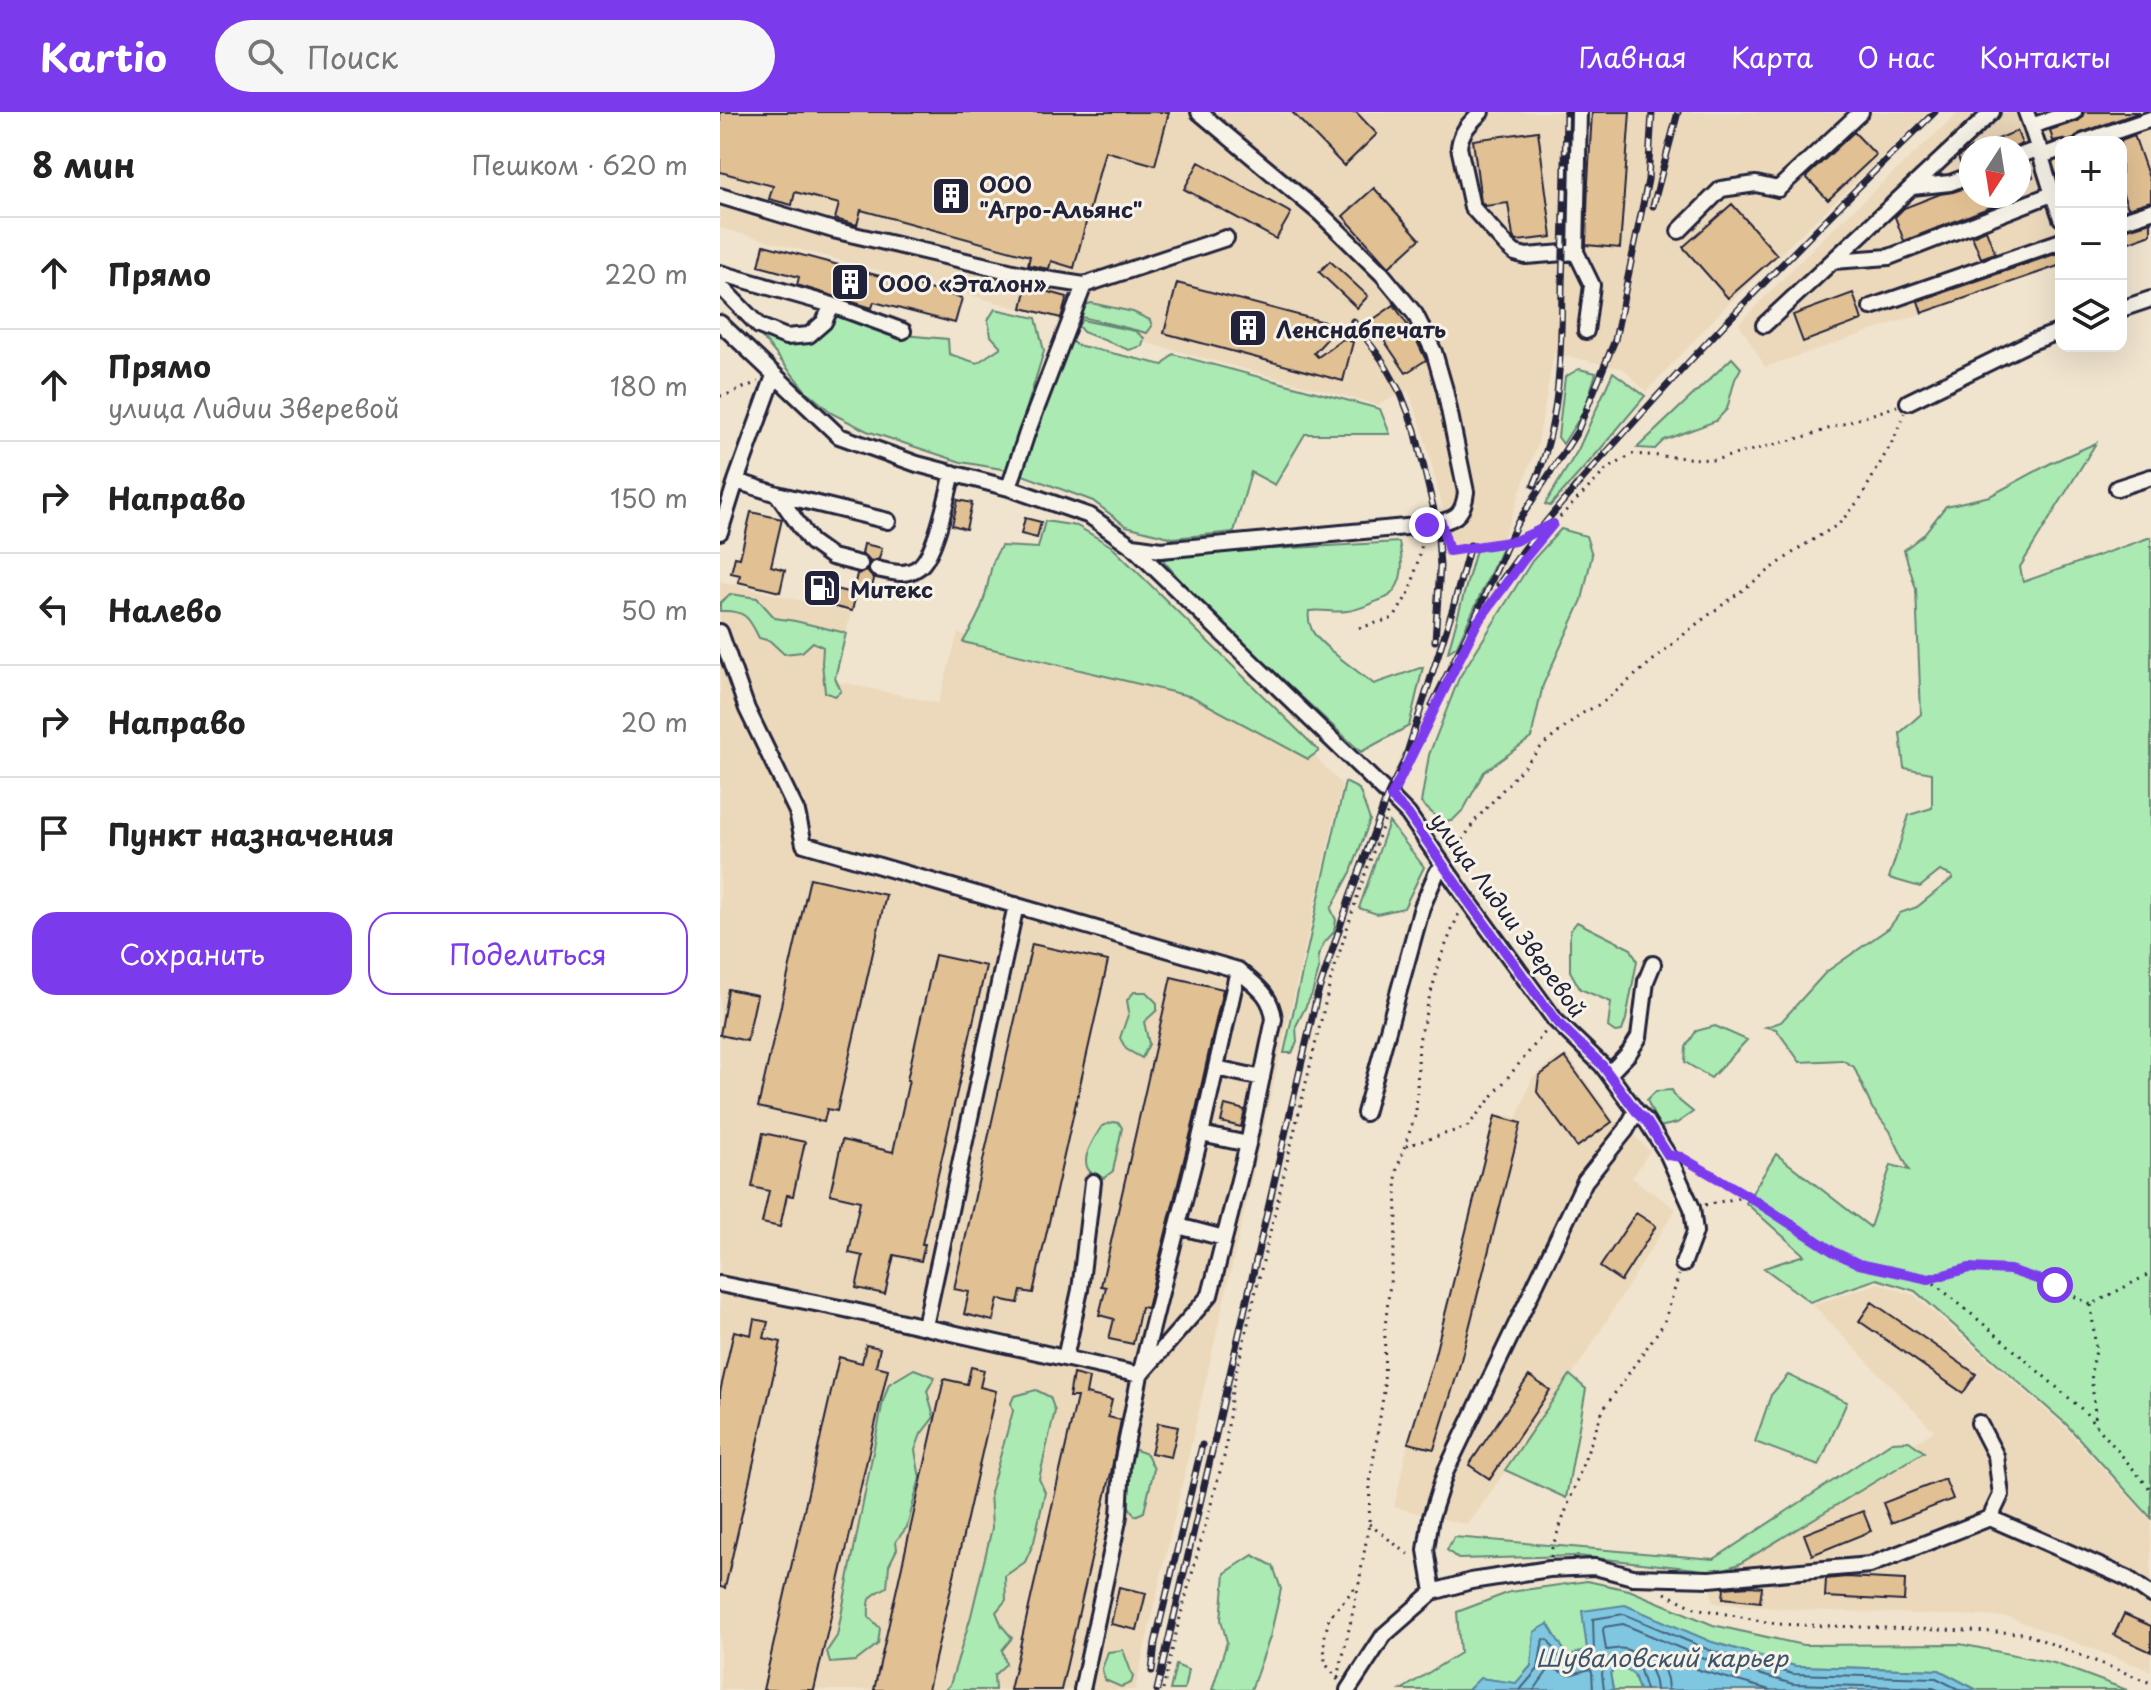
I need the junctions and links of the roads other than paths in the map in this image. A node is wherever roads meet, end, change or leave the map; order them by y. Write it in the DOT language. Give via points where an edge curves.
graph roads {
  1 [pos="1199,112"];
  2 [pos="1481,112"];
  3 [pos="1579,112"];
  4 [pos="1861,112"];
  5 [pos="1992,112"];
  6 [pos="2074,112"];
  7 [pos="2029,119"];
  8 [pos="2151,119"];
  9 [pos="2101,136"];
  10 [pos="2055,150"];
  11 [pos="2041,152"];
  12 [pos="2031,154"];
  13 [pos="1959,180"];
  14 [pos="1912,187"];
  15 [pos="2052,194"];
  16 [pos="720,196"];
  17 [pos="2057,208"];
  18 [pos="2151,211"];
  19 [pos="2127,219"];
  20 [pos="1679,231"];
  21 [pos="1226,238"];
  22 [pos="2055,243"];
  23 [pos="1576,252"];
  24 [pos="1833,261"];
  25 [pos="720,273"];
  26 [pos="1084,285"];
  27 [pos="720,286"];
  28 [pos="2151,299"];
  29 [pos="832,305"];
  30 [pos="1871,307"];
  31 [pos="2127,307"];
  32 [pos="720,323"];
  33 [pos="1764,325"];
  34 [pos="903,331"];
  35 [pos="1586,331"];
  36 [pos="2055,333"];
  37 [pos="774,376"];
  38 [pos="1908,402"];
  39 [pos="953,473"];
  40 [pos="2151,477"];
  41 [pos="736,481"];
  42 [pos="1009,488"];
  43 [pos="2117,488"];
  44 [pos="777,494"];
  45 [pos="888,521"];
  46 [pos="720,532"];
  47 [pos="1132,546"];
  48 [pos="860,564"];
  49 [pos="877,569"];
  50 [pos="720,632"];
  51 [pos="1444,866"];
  52 [pos="1016,905"];
  53 [pos="1653,964"];
  54 [pos="1238,970"];
  55 [pos="1216,1068"];
  56 [pos="1609,1074"];
  57 [pos="1262,1078"];
  58 [pos="1636,1111"];
  59 [pos="1365,1113"];
  60 [pos="1201,1134"];
  61 [pos="1248,1144"];
  62 [pos="1093,1182"];
  63 [pos="1178,1226"];
  64 [pos="1224,1238"];
  65 [pos="1683,1264"];
  66 [pos="720,1284"];
  67 [pos="925,1326"];
  68 [pos="1065,1358"];
  69 [pos="1140,1375"];
  70 [pos="1979,1423"];
  71 [pos="1990,1518"];
  72 [pos="1433,1592"];
  73 [pos="2151,1595"];
  74 [pos="1343,1684"];
  75 [pos="1082,1690"];
  1 -- 47 [label="street" via="1321,214 1415,314 1441,377 1466,492 1464,508 1455,517 1434,523 1161,550"];
  2 -- 23 [label="street" via="1464,130 1459,147 1472,207 1515,253"];
  3 -- 23 [label="street"];
  4 -- 20 [label="street" via="1778,189 1756,184 1721,189"];
  5 -- 14 [label="street"];
  6 -- 7 [label="street"];
  7 -- 11 [label="street"];
  8 -- 9 [label="street"];
  10 -- 11 [label="street"];
  11 -- 12 [label="street"];
  11 -- 15 [label="street"];
  13 -- 14 [label="street"];
  14 -- 24 [label="street"];
  15 -- 17 [label="street"];
  15 -- 24 [label="street" via="1889,257"];
  16 -- 26 [label="street" via="833,230"];
  18 -- 19 [label="street"];
  21 -- 26 [label="street"];
  22 -- 30 [label="street"];
  23 -- 35 [label="street" via="1592,285"];
  24 -- 33 [label="street"];
  25 -- 29 [label="street"];
  26 -- 42 [label="street"];
  27 -- 29 [label="street" via="759,326 786,337 809,335"];
  28 -- 31 [label="street"];
  29 -- 34 [label="street"];
  32 -- 37 [label="street, улица Лидии Зверевой"];
  36 -- 38 [label="street"];
  37 -- 39 [label="street, улица Лидии Зверевой" via="839,436"];
  37 -- 41 [label="street"];
  39 -- 42 [label="street, улица Лидии Зверевой"];
  39 -- 49 [label="street" via="931,552 919,568 899,574"];
  40 -- 43 [label="street"];
  41 -- 44 [label="street"];
  41 -- 46 [label="street"];
  42 -- 47 [label="street, улица Лидии Зверевой" via="1090,516"];
  44 -- 45 [label="street"];
  44 -- 48 [label="street" via="811,542 832,557"];
  47 -- 51 [label="street, улица Лидии Зверевой" via="1408,814"];
  50 -- 52 [label="street" via="747,709 797,812 804,844"];
  51 -- 56 [label="street, улица Лидии Зверевой" via="1555,1020"];
  51 -- 59 [label="street" via="1422,907"];
  52 -- 54 [label="street"];
  52 -- 67 [label="street"];
  53 -- 56 [label="street" via="1639,1037"];
  54 -- 55 [label="street"];
  54 -- 57 [label="street" via="1273,1008"];
  55 -- 57 [label="street"];
  55 -- 60 [label="street"];
  56 -- 58 [label="street, улица Лидии Зверевой"];
  57 -- 61 [label="street"];
  58 -- 65 [label="street, улица Лидии Зверевой" via="1668,1155 1692,1208 1695,1232"];
  58 -- 72 [label="street" via="1585,1181 1445,1473 1426,1550"];
  60 -- 61 [label="street"];
  60 -- 63 [label="street"];
  61 -- 64 [label="street"];
  62 -- 68 [label="street" via="1080,1290"];
  63 -- 64 [label="street"];
  63 -- 69 [label="street"];
  64 -- 69 [label="street" via="1210,1295"];
  66 -- 67 [label="street"];
  67 -- 68 [label="street"];
  68 -- 69 [label="street"];
  69 -- 75 [label="street" via="1122,1464 1119,1516"];
  70 -- 71 [label="street" via="1996,1456 2001,1495"];
  71 -- 72 [label="street" via="1870,1565 1710,1579 1633,1577 1595,1567 1549,1569"];
  71 -- 73 [label="street" via="2127,1578"];
  72 -- 74 [label="street" via="1384,1635"];
}
